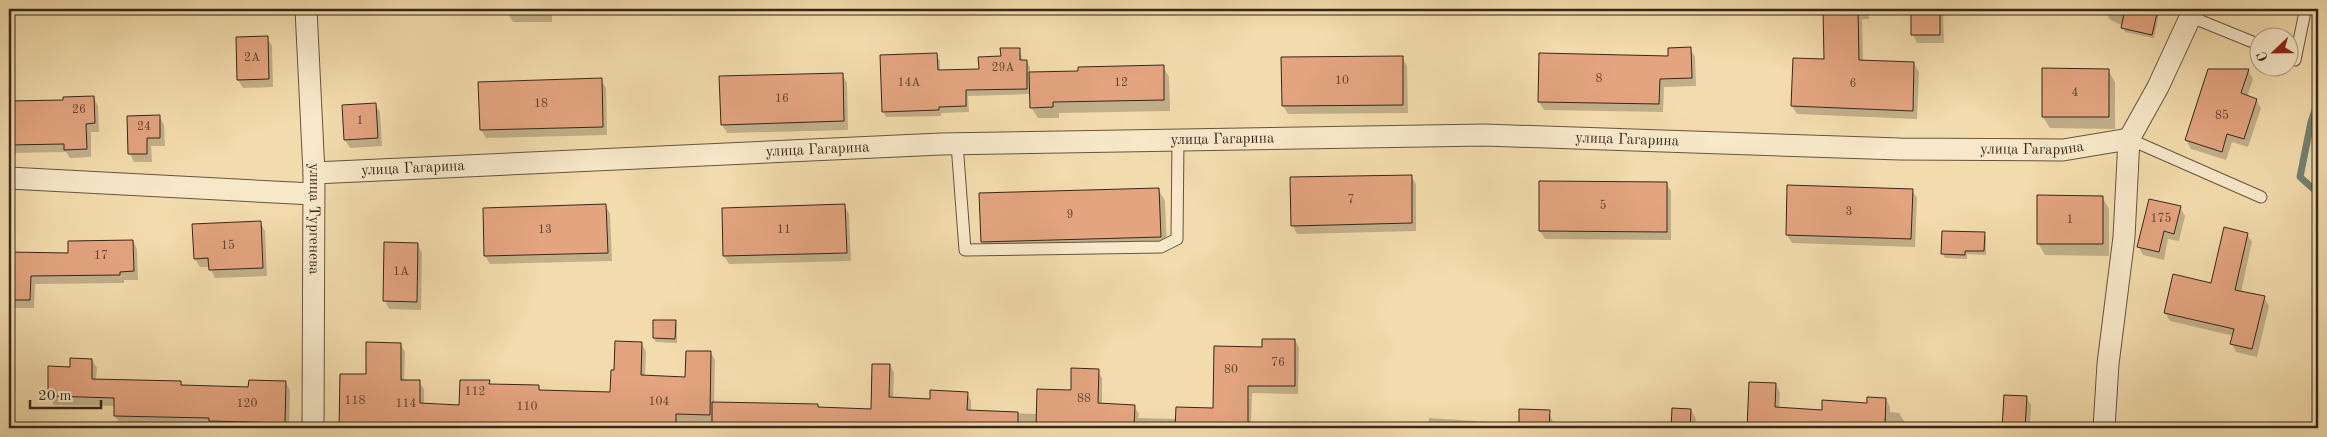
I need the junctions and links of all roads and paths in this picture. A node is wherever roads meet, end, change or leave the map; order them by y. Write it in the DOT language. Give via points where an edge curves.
graph roads {
  1 [pos="306,9"];
  2 [pos="2305,12"];
  3 [pos="2192,13"];
  4 [pos="2300,36"];
  5 [pos="2250,40"];
  6 [pos="1178,140"];
  7 [pos="2129,140"];
  8 [pos="957,144"];
  9 [pos="9,178"];
  10 [pos="313,183"];
  11 [pos="2261,197"];
  12 [pos="313,428"];
  13 [pos="2104,428"];
  1 -- 10 [label="street, улица Тургенева"];
  2 -- 4 [label="lane"];
  3 -- 5 [label="lane"];
  3 -- 7 [label="street"];
  6 -- 7 [label="street, улица Гагарина" via="1485,135 1890,149 2063,150"];
  6 -- 8 [label="street, улица Гагарина"];
  6 -- 8 [label="lane" via="1177,240 1161,247 965,250"];
  7 -- 11 [label="lane"];
  7 -- 13 [label="street" via="2124,237 2108,364"];
  8 -- 10 [label="street, улица Гагарина"];
  9 -- 10 [label="street, улица Гагарина"];
  10 -- 12 [label="street, улица Тургенева"];
}
